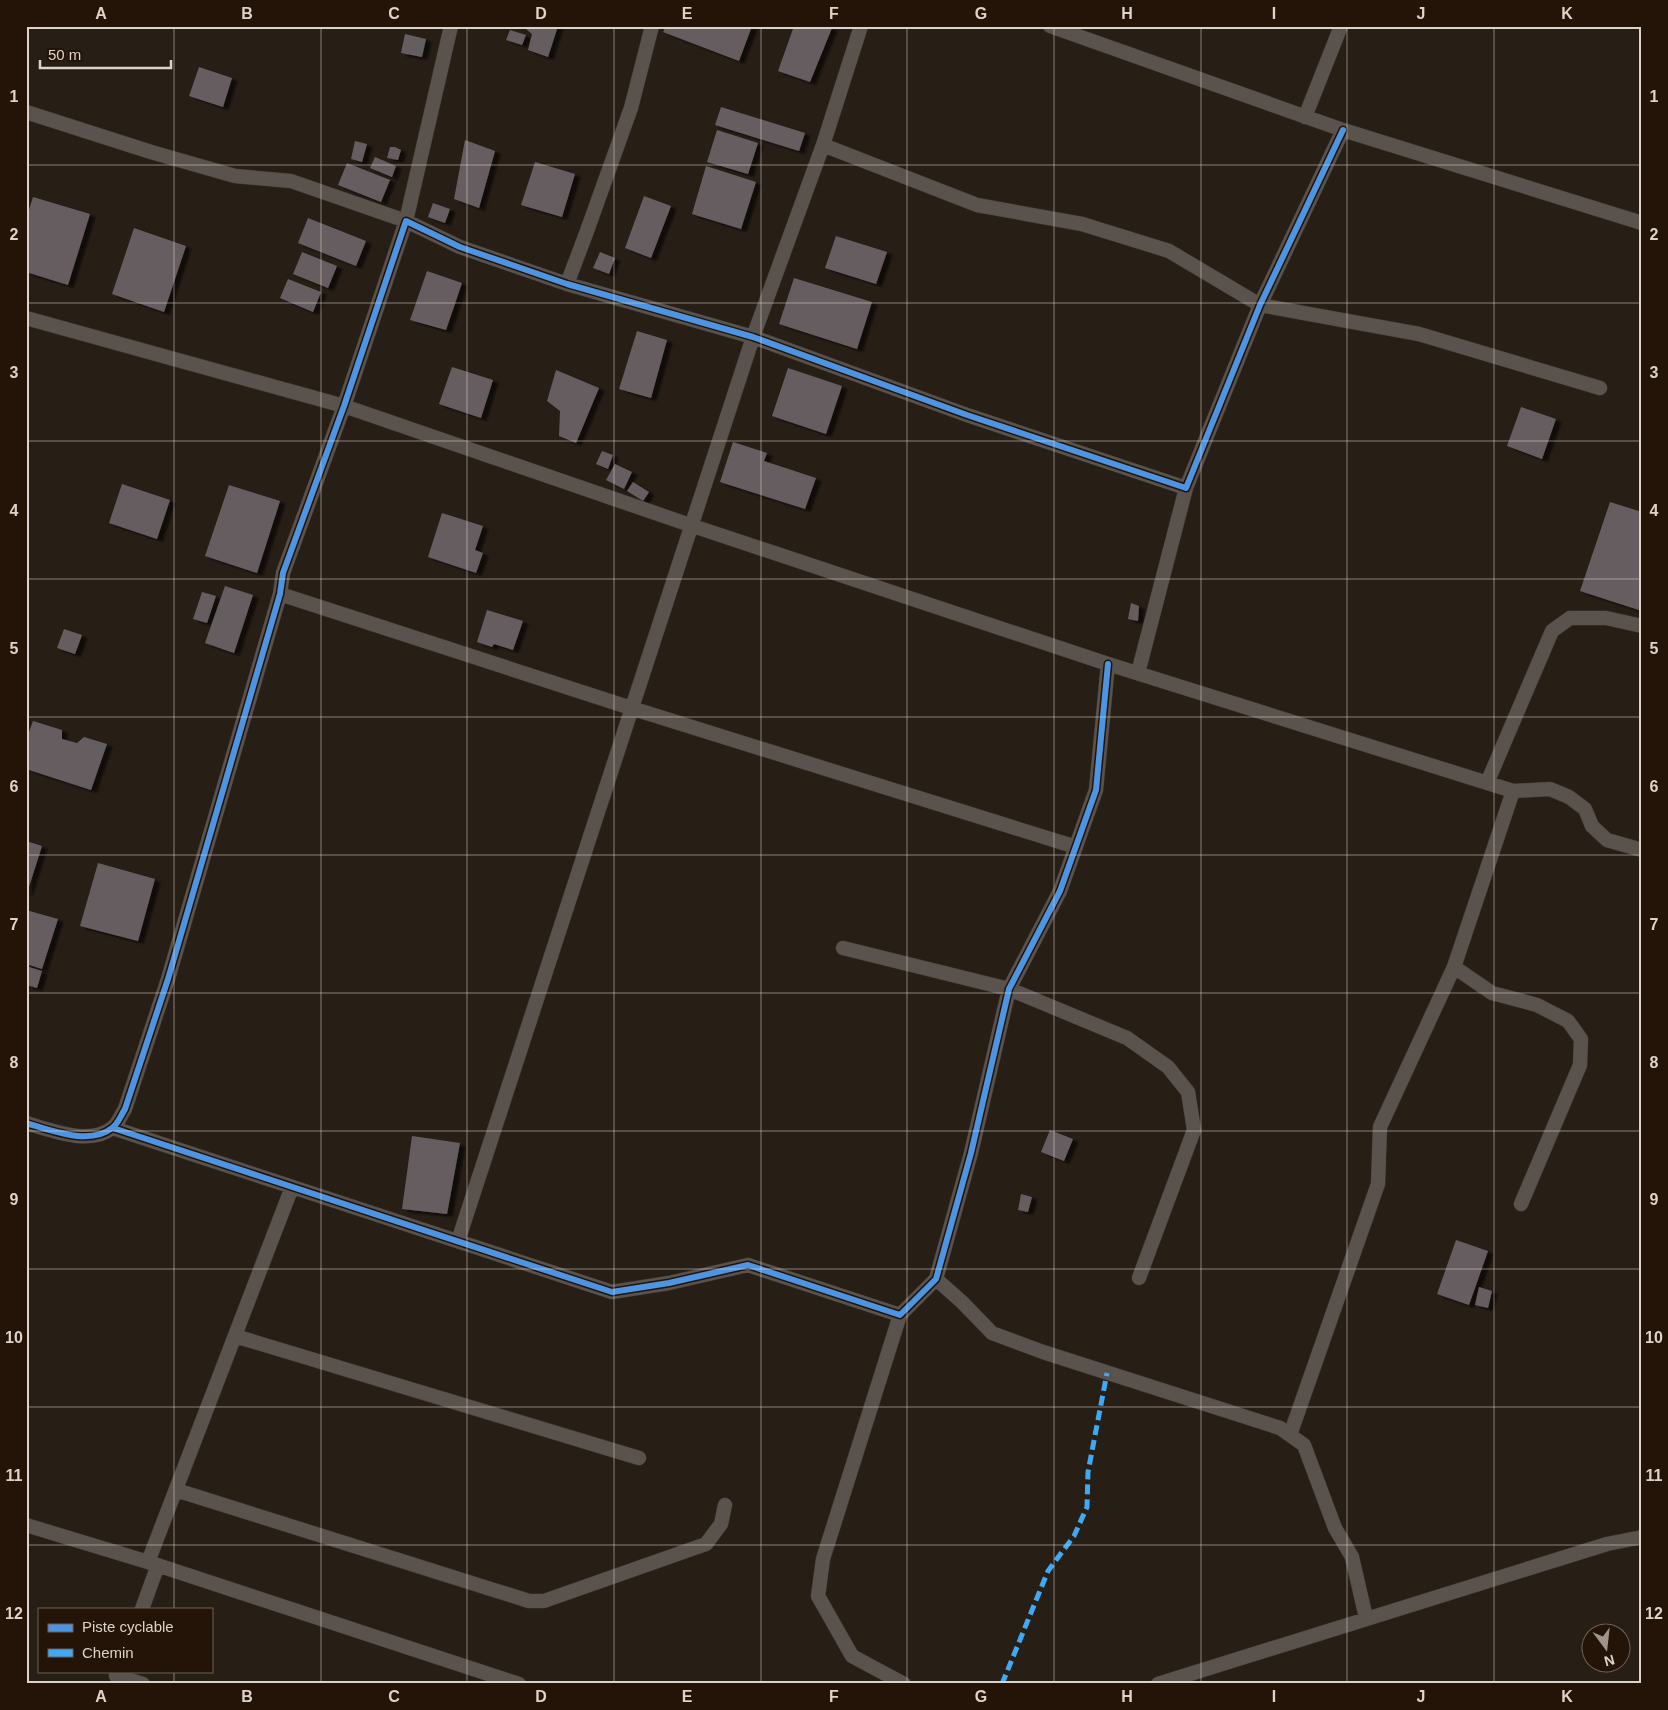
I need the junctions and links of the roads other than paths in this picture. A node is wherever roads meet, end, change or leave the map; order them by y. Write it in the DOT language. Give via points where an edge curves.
graph roads {
  1 [pos="451,26"];
  2 [pos="652,26"];
  3 [pos="861,26"];
  4 [pos="1050,26"];
  5 [pos="1341,26"];
  6 [pos="26,112"];
  7 [pos="1305,117"];
  8 [pos="1343,130"];
  9 [pos="823,145"];
  10 [pos="406,220"];
  11 [pos="1642,223"];
  12 [pos="567,284"];
  13 [pos="1260,305"];
  14 [pos="26,318"];
  15 [pos="752,337"];
  16 [pos="1600,388"];
  17 [pos="344,406"];
  18 [pos="1186,488"];
  19 [pos="690,525"];
  20 [pos="280,594"];
  21 [pos="1642,626"];
  22 [pos="1108,664"];
  23 [pos="1138,673"];
  24 [pos="631,708"];
  25 [pos="1487,783"];
  26 [pos="1513,791"];
  27 [pos="1076,848"];
  28 [pos="1642,850"];
  29 [pos="843,948"];
  30 [pos="1454,967"];
  31 [pos="1009,989"];
  32 [pos="26,1123"];
  33 [pos="113,1128"];
  34 [pos="292,1187"];
  35 [pos="1521,1204"];
  36 [pos="458,1241"];
  37 [pos="1139,1278"];
  38 [pos="936,1280"];
  39 [pos="900,1315"];
  40 [pos="235,1336"];
  41 [pos="1290,1435"];
  42 [pos="639,1458"];
  43 [pos="176,1490"];
  44 [pos="725,1505"];
  45 [pos="26,1525"];
  46 [pos="1642,1537"];
  47 [pos="153,1564"];
  48 [pos="142,1608"];
  49 [pos="1366,1618"];
  50 [pos="116,1677"];
  51 [pos="143,1684"];
  52 [pos="519,1684"];
  53 [pos="904,1684"];
  54 [pos="1158,1684"];
  1 -- 10 [label="street"];
  2 -- 12 [label="street" via="631,108"];
  3 -- 9 [label="street"];
  4 -- 7 [label="street"];
  5 -- 7 [label="street"];
  6 -- 10 [label="street" via="235,176 292,181"];
  7 -- 8 [label="street"];
  8 -- 11 [label="street"];
  8 -- 13 [label="street"];
  9 -- 13 [label="street" via="977,206 1082,224 1169,251"];
  9 -- 15 [label="street"];
  10 -- 12 [label="street" via="460,247"];
  10 -- 17 [label="street"];
  12 -- 15 [label="street"];
  13 -- 16 [label="street" via="1420,334"];
  13 -- 18 [label="street"];
  14 -- 17 [label="street"];
  15 -- 18 [label="street" via="967,415"];
  15 -- 19 [label="street"];
  17 -- 19 [label="street"];
  17 -- 20 [label="street" via="283,574"];
  18 -- 23 [label="street"];
  19 -- 22 [label="street"];
  19 -- 24 [label="street"];
  20 -- 24 [label="street"];
  20 -- 33 [label="street" via="168,979 125,1109"];
  21 -- 25 [label="street" via="1606,618 1570,618 1552,631"];
  22 -- 23 [label="street"];
  22 -- 27 [label="street" via="1096,790"];
  23 -- 25 [label="street"];
  24 -- 27 [label="street"];
  24 -- 36 [label="street"];
  25 -- 26 [label="street"];
  26 -- 28 [label="street" via="1550,789 1569,797 1584,809 1592,826 1607,840"];
  26 -- 30 [label="street"];
  27 -- 31 [label="street" via="1060,891"];
  29 -- 31 [label="street"];
  30 -- 35 [label="street" via="1492,992 1537,1005 1568,1021 1581,1038 1580,1065"];
  30 -- 41 [label="street" via="1380,1127 1378,1184"];
  31 -- 37 [label="street" via="1127,1038 1168,1067 1188,1092 1194,1130"];
  31 -- 38 [label="street" via="971,1153"];
  32 -- 33 [label="street" via="69,1136 98,1135"];
  33 -- 34 [label="street"];
  34 -- 36 [label="street"];
  34 -- 40 [label="street"];
  36 -- 39 [label="street" via="612,1292 748,1265"];
  38 -- 39 [label="street"];
  38 -- 41 [label="street" via="992,1333 1280,1428"];
  39 -- 53 [label="street" via="823,1558 818,1596 852,1656"];
  40 -- 42 [label="street"];
  40 -- 43 [label="street"];
  41 -- 49 [label="street" via="1304,1445 1335,1528 1352,1557"];
  43 -- 44 [label="street" via="530,1601 544,1601 706,1544 721,1524"];
  43 -- 47 [label="street"];
  45 -- 47 [label="street"];
  46 -- 49 [label="street" via="1607,1544"];
  47 -- 48 [label="street"];
  47 -- 52 [label="street"];
  49 -- 54 [label="street"];
  50 -- 51 [label="street"];
}
